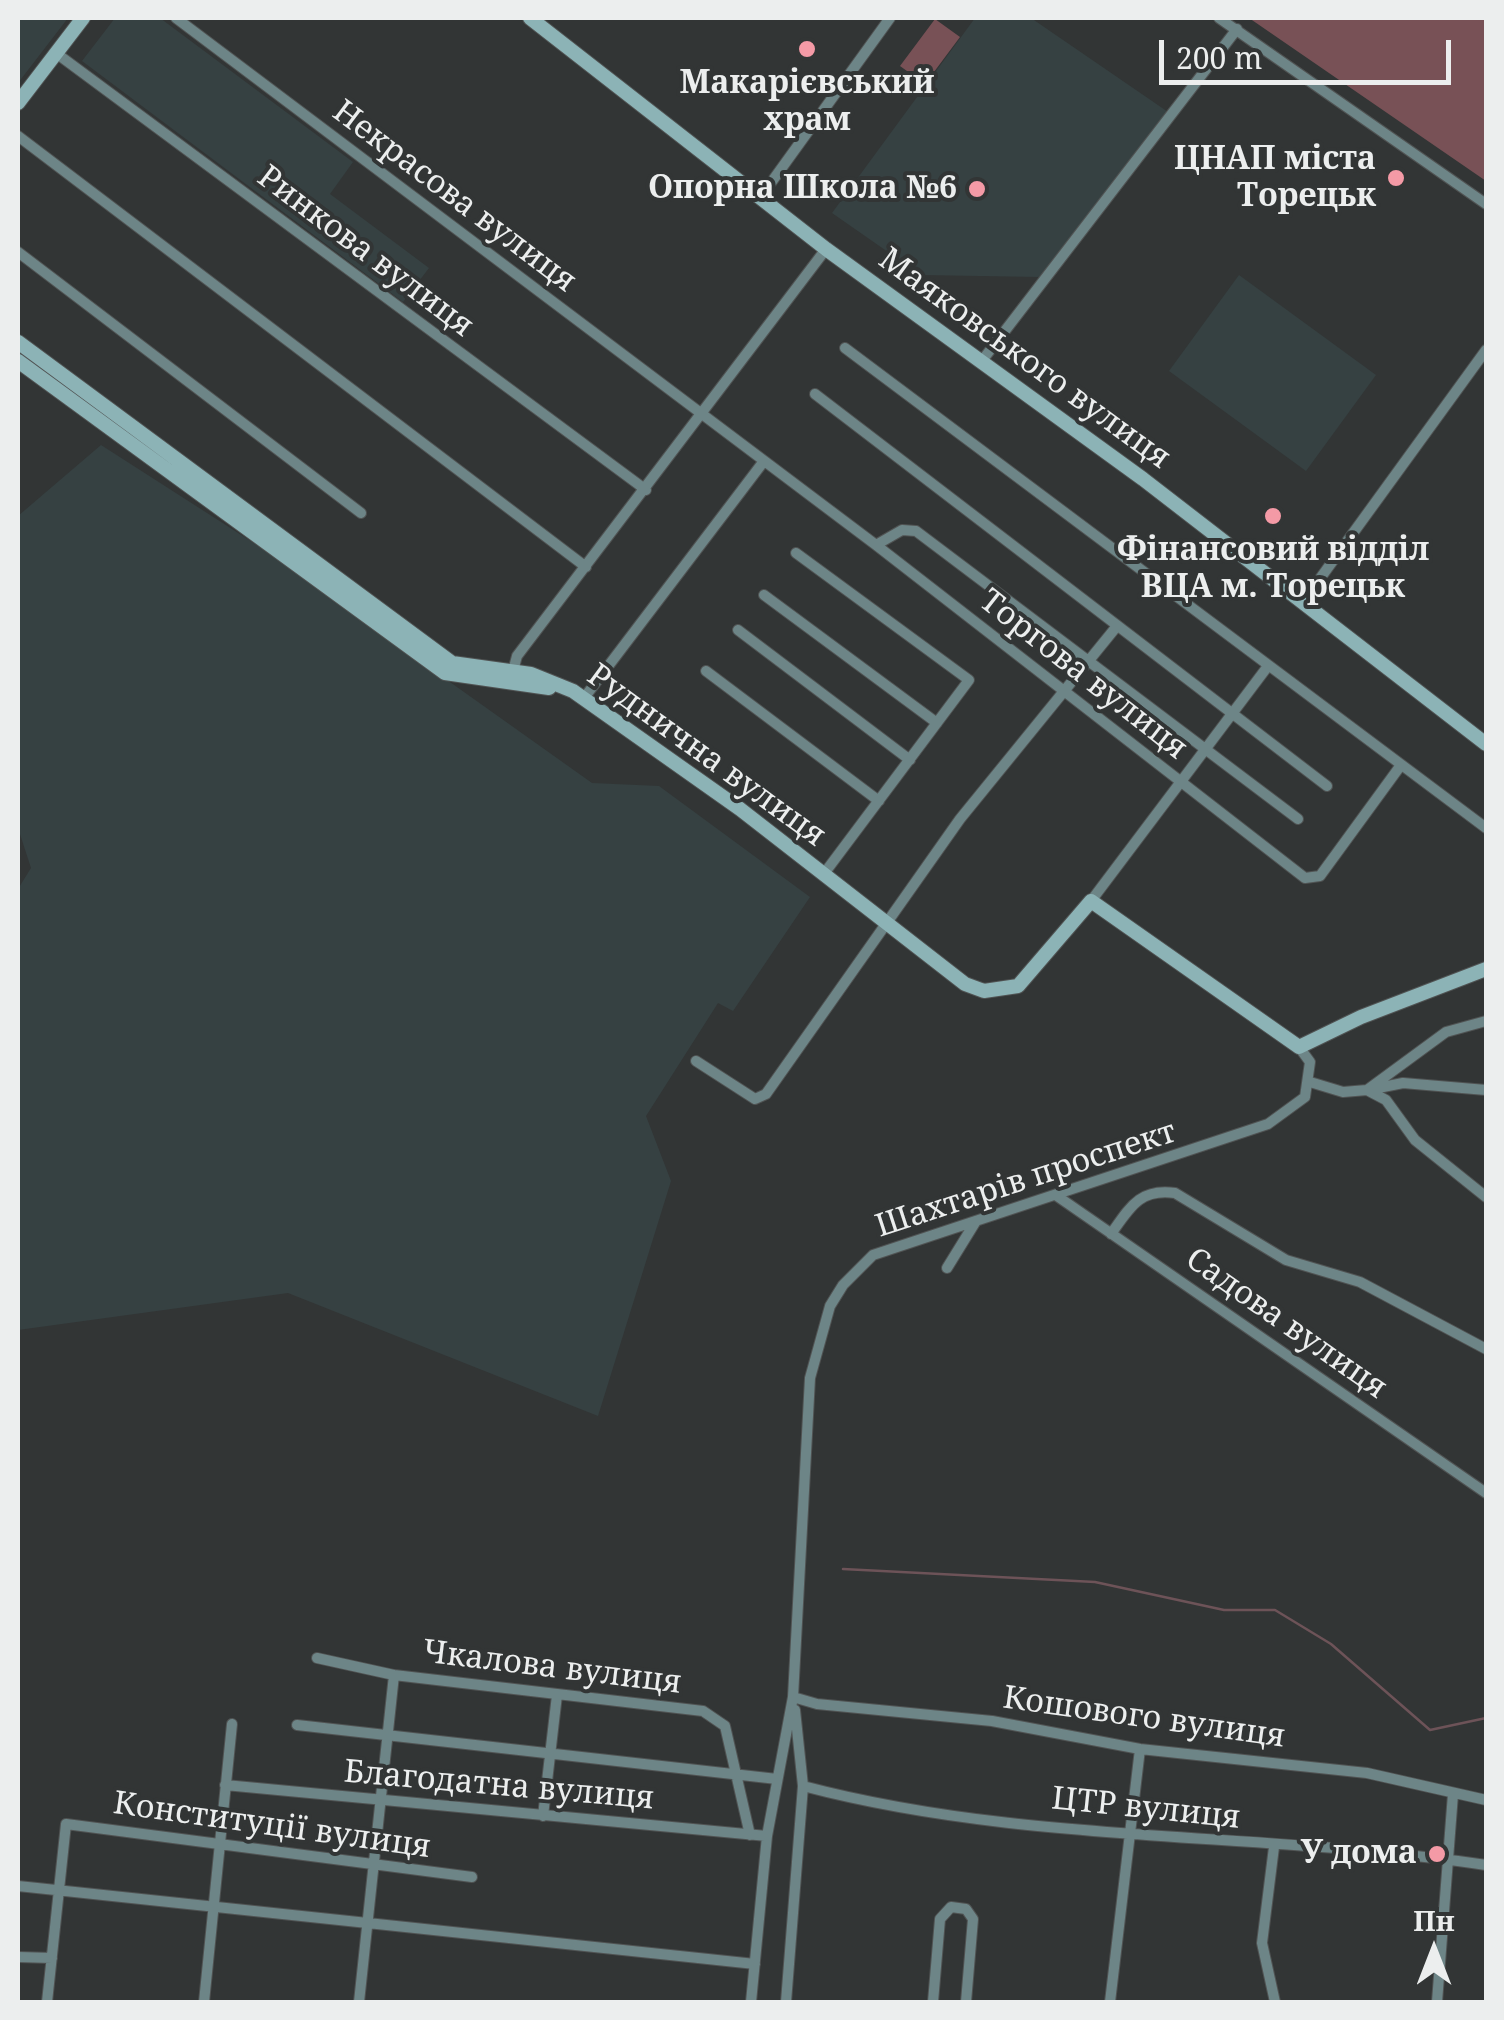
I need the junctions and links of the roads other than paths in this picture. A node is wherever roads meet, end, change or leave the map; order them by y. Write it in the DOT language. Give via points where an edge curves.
graph roads {
  1 [pos="83,18"];
  2 [pos="176,18"];
  3 [pos="530,18"];
  4 [pos="890,18"];
  5 [pos="1219,18"];
  6 [pos="1236,30"];
  7 [pos="56,53"];
  8 [pos="18,103"];
  9 [pos="18,136"];
  10 [pos="760,198"];
  11 [pos="1486,204"];
  12 [pos="826,249"];
  13 [pos="18,252"];
  14 [pos="18,342"];
  15 [pos="846,348"];
  16 [pos="1486,350"];
  17 [pos="18,361"];
  18 [pos="981,362"];
  19 [pos="815,394"];
  20 [pos="703,416"];
  21 [pos="764,461"];
  22 [pos="646,490"];
  23 [pos="362,513"];
  24 [pos="876,545"];
  25 [pos="796,552"];
  26 [pos="586,568"];
  27 [pos="764,595"];
  28 [pos="1303,602"];
  29 [pos="1117,626"];
  30 [pos="738,630"];
  31 [pos="1088,662"];
  32 [pos="1268,666"];
  33 [pos="513,671"];
  34 [pos="706,672"];
  35 [pos="1062,691"];
  36 [pos="578,694"];
  37 [pos="1232,714"];
  38 [pos="937,723"];
  39 [pos="1486,744"];
  40 [pos="1204,752"];
  41 [pos="910,760"];
  42 [pos="1402,765"];
  43 [pos="1179,782"];
  44 [pos="1326,786"];
  45 [pos="879,801"];
  46 [pos="1298,820"];
  47 [pos="1486,828"];
  48 [pos="824,875"];
  49 [pos="1091,901"];
  50 [pos="884,924"];
  51 [pos="1486,970"];
  52 [pos="1486,1020"];
  53 [pos="1299,1047"];
  54 [pos="696,1061"];
  55 [pos="1310,1082"];
  56 [pos="1367,1090"];
  57 [pos="1486,1090"];
  58 [pos="1057,1196"];
  59 [pos="1486,1196"];
  60 [pos="977,1221"];
  61 [pos="1112,1234"];
  62 [pos="947,1268"];
  63 [pos="1486,1349"];
  64 [pos="1486,1493"];
  65 [pos="318,1658"];
  66 [pos="394,1675"];
  67 [pos="557,1695"];
  68 [pos="794,1697"];
  69 [pos="232,1724"];
  70 [pos="297,1724"];
  71 [pos="387,1734"];
  72 [pos="1140,1750"];
  73 [pos="549,1756"];
  74 [pos="739,1778"];
  75 [pos="776,1780"];
  76 [pos="225,1785"];
  77 [pos="804,1786"];
  78 [pos="1453,1794"];
  79 [pos="381,1800"];
  80 [pos="1486,1800"];
  81 [pos="544,1816"];
  82 [pos="1127,1832"];
  83 [pos="750,1835"];
  84 [pos="768,1836"];
  85 [pos="219,1844"];
  86 [pos="1274,1847"];
  87 [pos="1448,1858"];
  88 [pos="1486,1865"];
  89 [pos="373,1866"];
  90 [pos="472,1878"];
  91 [pos="18,1886"];
  92 [pos="59,1890"];
  93 [pos="214,1906"];
  94 [pos="367,1920"];
  95 [pos="18,1957"];
  96 [pos="52,1958"];
  97 [pos="754,1964"];
  98 [pos="47,2002"];
  99 [pos="204,2002"];
  100 [pos="359,2002"];
  101 [pos="751,2002"];
  102 [pos="786,2002"];
  103 [pos="933,2002"];
  104 [pos="966,2002"];
  105 [pos="1110,2002"];
  106 [pos="1275,2002"];
  107 [pos="1437,2002"];
  1 -- 7 [label="main road"];
  2 -- 20 [label="street, Некрасова вулиця"];
  3 -- 10 [label="main road, Маяковського вулиця"];
  4 -- 10 [label="street"];
  5 -- 6 [label="street"];
  6 -- 11 [label="street"];
  6 -- 18 [label="street"];
  7 -- 8 [label="main road"];
  7 -- 22 [label="street, Ринкова вулиця"];
  9 -- 26 [label="street"];
  10 -- 12 [label="main road, Маяковського вулиця"];
  12 -- 18 [label="main road, Маяковського вулиця"];
  12 -- 20 [label="street"];
  13 -- 23 [label="street"];
  14 -- 33 [label="main road, Руднична вулиця" via="452,663"];
  15 -- 32 [label="street"];
  16 -- 28 [label="street"];
  17 -- 36 [label="main road" via="445,673"];
  18 -- 28 [label="main road, Маяковського вулиця"];
  19 -- 29 [label="street"];
  20 -- 21 [label="street, Некрасова вулиця"];
  20 -- 22 [label="street"];
  21 -- 24 [label="street, Торгова вулиця"];
  21 -- 36 [label="street"];
  22 -- 26 [label="street"];
  24 -- 31 [label="street" via="902,530 916,531"];
  24 -- 35 [label="street, Торгова вулиця"];
  25 -- 38 [label="street" via="969,680"];
  26 -- 33 [label="street"];
  27 -- 38 [label="street"];
  28 -- 39 [label="main road, Маяковського вулиця"];
  29 -- 31 [label="street"];
  29 -- 37 [label="street"];
  30 -- 41 [label="street"];
  31 -- 35 [label="street"];
  31 -- 40 [label="street"];
  32 -- 37 [label="street, Руднична вулиця"];
  32 -- 42 [label="street"];
  33 -- 36 [label="main road, Руднична вулиця"];
  34 -- 45 [label="street"];
  35 -- 43 [label="street, Торгова вулиця"];
  35 -- 50 [label="street"];
  36 -- 48 [label="main road, Руднична вулиця"];
  37 -- 40 [label="street, Руднична вулиця"];
  37 -- 44 [label="street"];
  38 -- 41 [label="street"];
  40 -- 43 [label="street, Руднична вулиця"];
  40 -- 46 [label="street"];
  41 -- 45 [label="street"];
  42 -- 43 [label="street, Торгова вулиця" via="1320,876 1305,878"];
  42 -- 47 [label="street"];
  43 -- 49 [label="street, Руднична вулиця"];
  45 -- 48 [label="street"];
  48 -- 50 [label="main road, Руднична вулиця"];
  49 -- 50 [label="main road, Руднична вулиця" via="1035,970 1001,992 965,984"];
  49 -- 53 [label="main road"];
  50 -- 54 [label="street" via="766,1094 745,1096"];
  51 -- 53 [label="main road"];
  52 -- 56 [label="street" via="1446,1032"];
  53 -- 55 [label="street" via="1310,1062"];
  55 -- 56 [label="street" via="1342,1092"];
  55 -- 58 [label="street, Шахтарів проспект" via="1305,1097 1268,1124"];
  56 -- 57 [label="street" via="1403,1083"];
  56 -- 59 [label="street" via="1386,1100 1415,1140"];
  58 -- 60 [label="street, Шахтарів проспект"];
  58 -- 61 [label="street, Садова вулиця"];
  60 -- 62 [label="street"];
  60 -- 68 [label="street, Шахтарів проспект" via="873,1255 843,1285 821,1331 810,1378"];
  61 -- 63 [label="street" via="1136,1198 1158,1190 1175,1193 1286,1260 1360,1282"];
  61 -- 64 [label="street, Садова вулиця"];
  65 -- 66 [label="street, Чкалова вулиця"];
  66 -- 67 [label="street, Чкалова вулиця"];
  66 -- 71 [label="street"];
  67 -- 73 [label="street"];
  67 -- 74 [label="street, Чкалова вулиця" via="703,1711 725,1726"];
  68 -- 72 [label="street, Кошового вулиця" via="992,1721"];
  68 -- 75 [label="street, Шахтарів проспект"];
  68 -- 77 [label="street, Шахтарів проспект"];
  69 -- 76 [label="street"];
  70 -- 71 [label="street"];
  71 -- 73 [label="street"];
  71 -- 79 [label="street"];
  72 -- 78 [label="street, Кошового вулиця" via="1367,1773"];
  72 -- 82 [label="street"];
  73 -- 74 [label="street"];
  73 -- 81 [label="street"];
  74 -- 75 [label="street"];
  74 -- 83 [label="street, Чкалова вулиця"];
  75 -- 84 [label="street, Шахтарів проспект"];
  76 -- 79 [label="street, Благодатна вулиця"];
  76 -- 85 [label="street"];
  77 -- 82 [label="street, ЦТР вулиця" via="956,1818"];
  77 -- 102 [label="street, Шахтарів проспект"];
  78 -- 80 [label="street, Кошового вулиця"];
  78 -- 87 [label="street"];
  79 -- 81 [label="street, Благодатна вулиця"];
  79 -- 89 [label="street"];
  81 -- 83 [label="street, Благодатна вулиця"];
  82 -- 86 [label="street, ЦТР вулиця"];
  82 -- 105 [label="street"];
  83 -- 84 [label="street, Благодатна вулиця"];
  84 -- 97 [label="street, Шахтарів проспект"];
  85 -- 89 [label="street, Конституції вулиця"];
  85 -- 92 [label="street, Конституції вулиця" via="66,1824"];
  85 -- 93 [label="street"];
  86 -- 87 [label="street, ЦТР вулиця"];
  86 -- 106 [label="street" via="1262,1944"];
  87 -- 88 [label="street, ЦТР вулиця"];
  87 -- 107 [label="street"];
  89 -- 90 [label="street, Конституції вулиця"];
  89 -- 94 [label="street"];
  91 -- 92 [label="street"];
  92 -- 93 [label="street"];
  92 -- 96 [label="street"];
  93 -- 94 [label="street"];
  93 -- 99 [label="street"];
  94 -- 97 [label="street"];
  94 -- 100 [label="street"];
  95 -- 96 [label="street"];
  96 -- 98 [label="street"];
  97 -- 101 [label="street, Шахтарів проспект"];
  103 -- 104 [label="street" via="940,1919 951,1908 966,1909 973,1919"];
}
